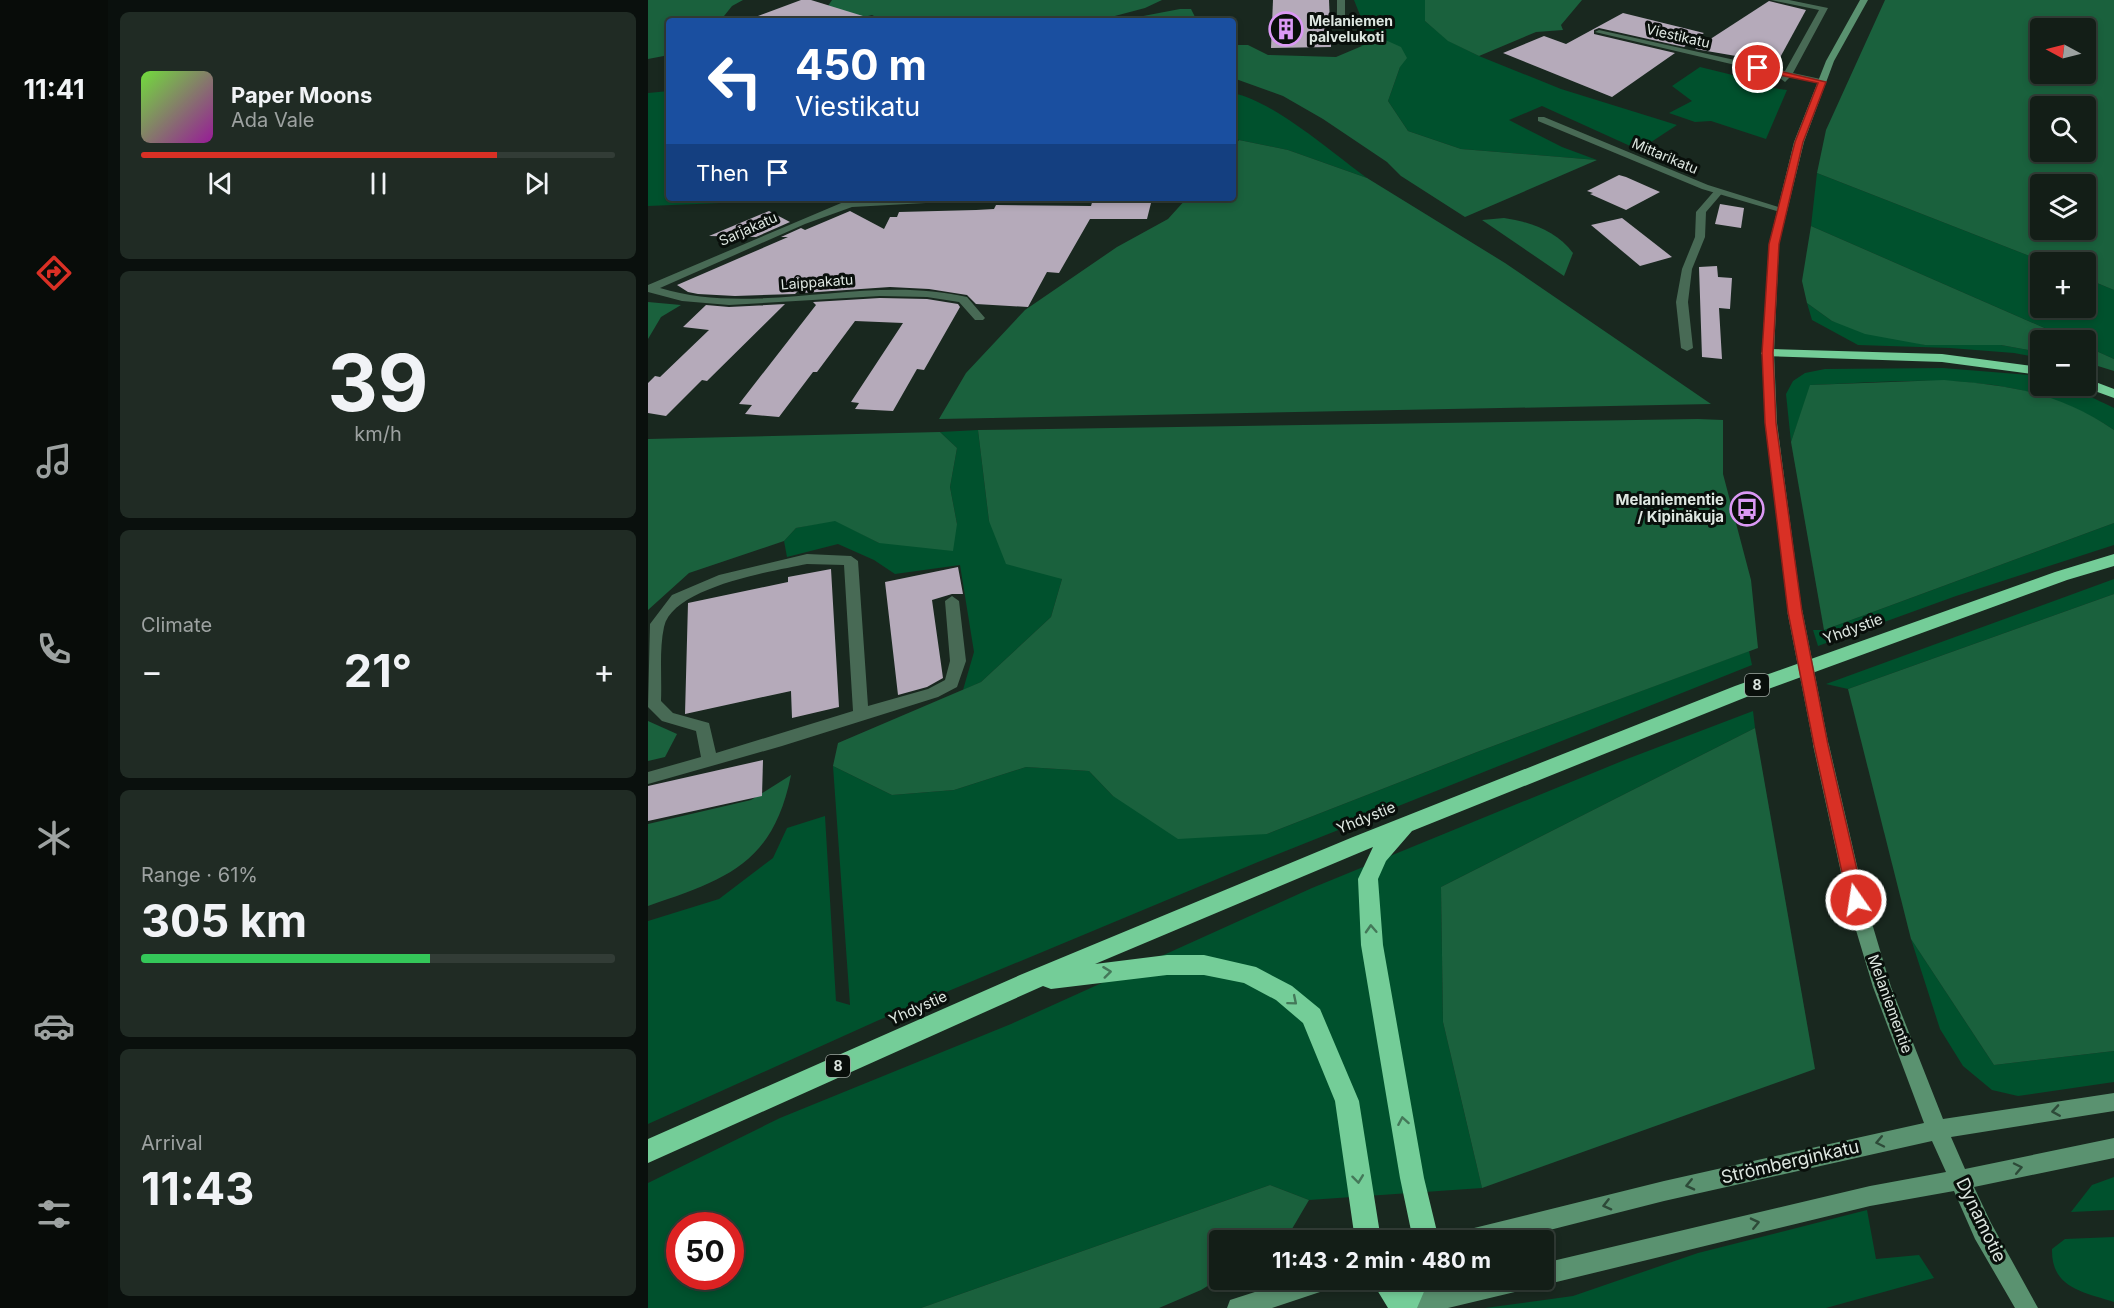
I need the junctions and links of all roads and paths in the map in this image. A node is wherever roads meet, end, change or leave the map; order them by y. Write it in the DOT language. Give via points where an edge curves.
graph roads {
  1 [pos="1341,0"];
  2 [pos="1775,0"];
  3 [pos="1864,0"];
  4 [pos="1341,25"];
  5 [pos="1599,32"];
  6 [pos="1786,77"];
  7 [pos="1822,82"];
  8 [pos="1541,119"];
  9 [pos="1719,191"];
  10 [pos="855,201"];
  11 [pos="1783,210"];
  12 [pos="649,288"];
  13 [pos="979,318"];
  14 [pos="1687,348"];
  15 [pos="1768,353"];
  16 [pos="2030,369"];
  17 [pos="2096,387"];
  18 [pos="2114,394"];
  19 [pos="2114,560"];
  20 [pos="952,601"];
  21 [pos="861,714"];
  22 [pos="710,761"];
  23 [pos="648,778"];
  24 [pos="1406,825"];
  25 [pos="1028,981"];
  26 [pos="2114,1102"];
  27 [pos="1937,1130"];
  28 [pos="2114,1148"];
  29 [pos="648,1151"];
  30 [pos="1961,1180"];
  31 [pos="1366,1230"];
  32 [pos="1424,1230"];
  33 [pos="1510,1230"];
  34 [pos="1554,1272"];
  35 [pos="1293,1290"];
  36 [pos="1391,1290"];
  37 [pos="1411,1290"];
  38 [pos="1478,1290"];
  39 [pos="1238,1308"];
  40 [pos="1403,1308"];
  41 [pos="2027,1308"];
  1 -- 4 [label="street"];
  2 -- 6 [label="street" via="1824,8"];
  3 -- 7 [label="main road, Melaniementie"];
  5 -- 6 [label="street, Viestikatu"];
  6 -- 7 [label="street, Viestikatu"];
  7 -- 11 [label="main road, Melaniementie" via="1799,142"];
  8 -- 9 [label="street, Mittarikatu"];
  9 -- 11 [label="street, Mittarikatu"];
  9 -- 14 [label="street" via="1701,212 1700,237 1687,269 1682,302"];
  10 -- 12 [label="street, Sarjakatu"];
  11 -- 15 [label="main road, Melaniementie" via="1774,244"];
  12 -- 13 [label="street, Laippakatu" via="682,298 737,302 872,293 927,294 963,299"];
  15 -- 16 [label="highway" via="1942,358"];
  15 -- 27 [label="main road, Melaniementie, bridge" via="1771,423 1795,612 1821,745 1859,910 1882,987"];
  17 -- 18 [label="highway"];
  19 -- 24 [label="highway, Yhdystie / 8" via="1742,691"];
  20 -- 21 [label="street" via="958,661 952,683 933,693"];
  21 -- 22 [label="street" via="797,738"];
  21 -- 22 [label="street" via="851,561 807,559 724,578 677,598 657,624 652,703 668,717 703,727"];
  22 -- 23 [label="street"];
  24 -- 25 [label="highway, Yhdystie / 8"];
  32 -- 24 [label="highway, one-way" via="1372,945 1368,879 1377,856"];
  25 -- 29 [label="highway, Yhdystie / 8"];
  25 -- 31 [label="highway, one-way" via="1167,965 1204,965 1248,974 1284,993 1312,1016 1347,1101"];
  26 -- 27 [label="main road, Strömberginkatu, one-way"];
  27 -- 30 [label="main road, Dynamotie"];
  27 -- 33 [label="main road, Strömberginkatu, one-way"];
  30 -- 28 [label="main road, one-way"];
  34 -- 30 [label="main road, one-way" via="1870,1196"];
  30 -- 41 [label="main road, Dynamotie" via="1983,1231"];
  35 -- 39 [label="main road"];
  36 -- 40 [label="highway"];
  37 -- 40 [label="highway"];
  38 -- 40 [label="main road"];
}
